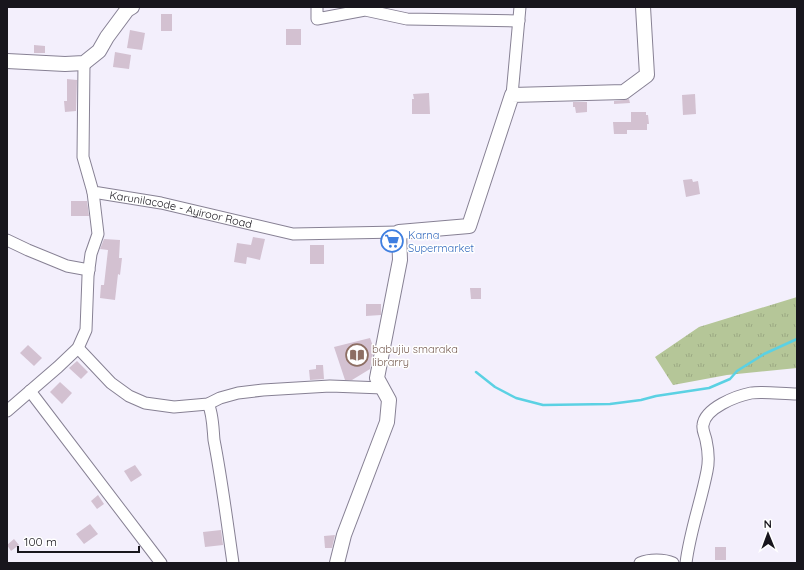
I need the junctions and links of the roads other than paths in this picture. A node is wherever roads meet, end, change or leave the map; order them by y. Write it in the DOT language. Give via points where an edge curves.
graph roads {
  1 [pos="132,7"];
  2 [pos="317,7"];
  3 [pos="520,7"];
  4 [pos="643,7"];
  5 [pos="519,21"];
  6 [pos="7,61"];
  7 [pos="84,63"];
  8 [pos="512,95"];
  9 [pos="93,192"];
  10 [pos="398,232"];
  11 [pos="7,240"];
  12 [pos="89,270"];
  13 [pos="78,348"];
  14 [pos="382,388"];
  15 [pos="30,391"];
  16 [pos="797,394"];
  17 [pos="208,404"];
  18 [pos="7,411"];
  19 [pos="161,563"];
  20 [pos="232,563"];
  21 [pos="337,563"];
  22 [pos="640,563"];
  23 [pos="673,563"];
  24 [pos="686,563"];
  1 -- 7 [label="main road" via="127,10 99,51"];
  2 -- 5 [label="street" via="317,19 365,10 407,19"];
  3 -- 5 [label="street"];
  4 -- 8 [label="main road" via="647,75 624,92"];
  5 -- 8 [label="street"];
  6 -- 7 [label="main road"];
  7 -- 9 [label="street" via="83,157"];
  8 -- 10 [label="main road" via="469,226"];
  9 -- 10 [label="street, Karunilacode - Ayiroor Road" via="161,203 293,234"];
  9 -- 12 [label="street" via="98,234"];
  10 -- 14 [label="main road" via="400,260 377,378"];
  11 -- 12 [label="street" via="67,266"];
  12 -- 13 [label="street" via="86,330"];
  13 -- 15 [label="street"];
  13 -- 17 [label="street" via="111,383 129,396 145,403 174,407"];
  14 -- 17 [label="street" via="330,386 270,390 238,393"];
  14 -- 21 [label="main road" via="389,400 387,422 344,535"];
  15 -- 18 [label="street"];
  15 -- 19 [label="street"];
  16 -- 24 [label="street" via="752,393 725,402 704,418 702,427 708,468"];
  17 -- 20 [label="street" via="224,493"];
  22 -- 23 [label="street" via="646,560"];
}
